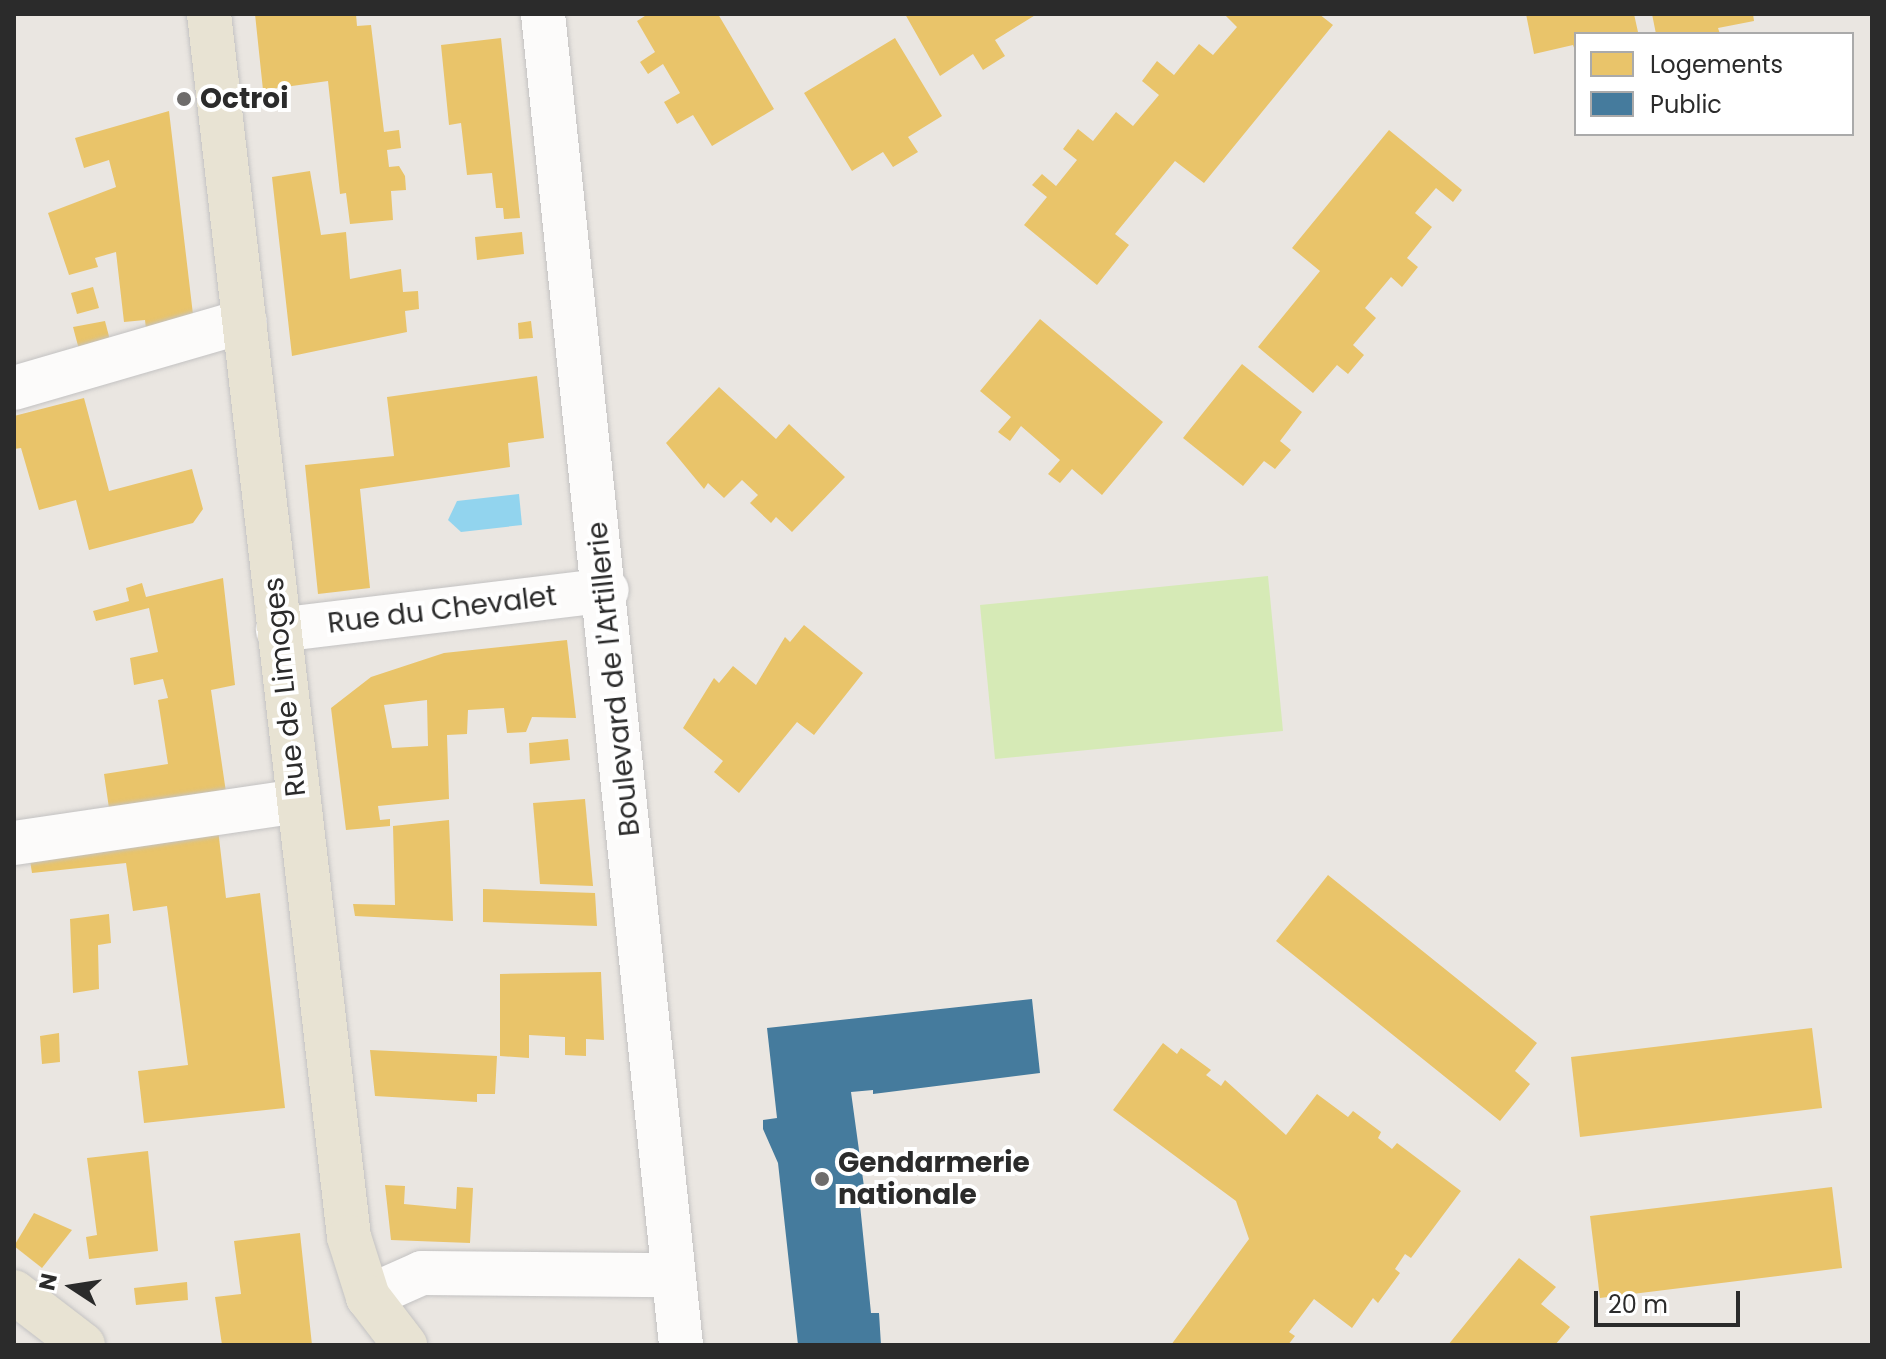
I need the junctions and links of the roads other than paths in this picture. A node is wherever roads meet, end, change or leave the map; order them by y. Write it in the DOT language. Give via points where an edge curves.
graph roads {
  1 [pos="209,14"];
  2 [pos="543,14"];
  3 [pos="244,321"];
  4 [pos="14,388"];
  5 [pos="607,590"];
  6 [pos="278,630"];
  7 [pos="297,801"];
  8 [pos="14,843"];
  9 [pos="673,1275"];
  10 [pos="14,1292"];
  11 [pos="368,1297"];
  12 [pos="83,1345"];
  13 [pos="405,1345"];
  14 [pos="681,1345"];
  1 -- 3 [label="main road, Rue de Limoges"];
  2 -- 5 [label="street, Boulevard de l'Artillerie" via="574,348"];
  3 -- 4 [label="street"];
  3 -- 6 [label="main road, Rue de Limoges"];
  5 -- 6 [label="street, Rue du Chevalet"];
  5 -- 9 [label="street, Boulevard de l'Artillerie"];
  6 -- 7 [label="main road, Rue de Limoges"];
  7 -- 8 [label="street"];
  7 -- 11 [label="main road, Rue de Limoges" via="349,1237"];
  9 -- 11 [label="street" via="422,1273"];
  9 -- 14 [label="street, Boulevard de l'Artillerie"];
  10 -- 12 [label="main road"];
  11 -- 13 [label="main road, Rue de Limoges"];
}
